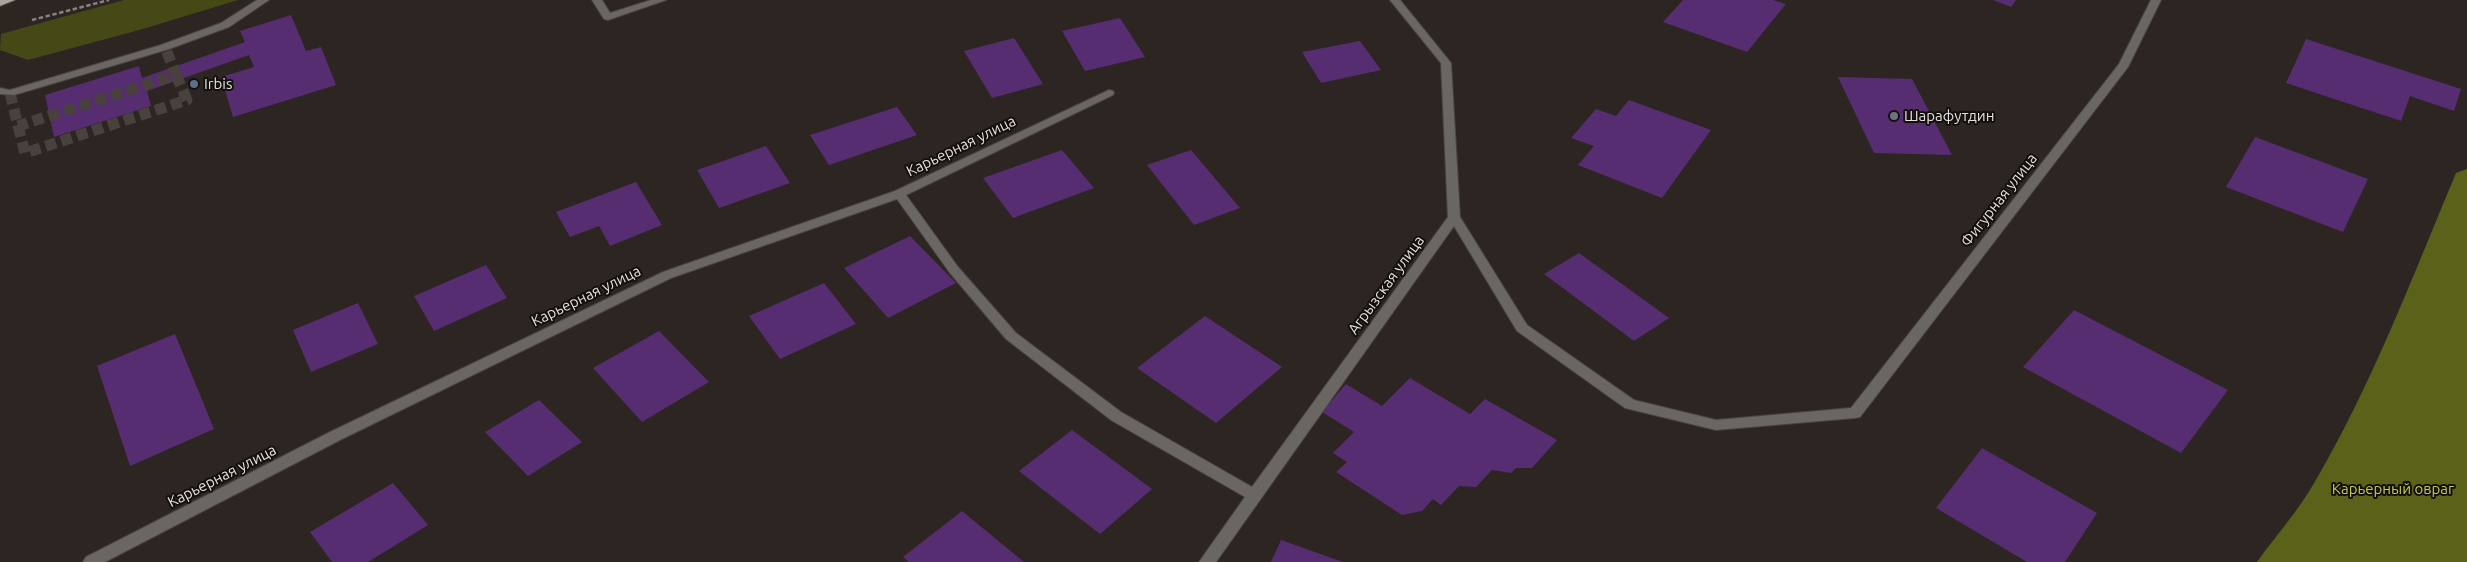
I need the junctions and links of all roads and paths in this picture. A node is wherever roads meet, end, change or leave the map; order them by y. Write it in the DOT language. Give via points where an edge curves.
graph roads {
  1 [pos="10,0"];
  2 [pos="109,0"];
  3 [pos="264,0"];
  4 [pos="596,0"];
  5 [pos="661,0"];
  6 [pos="1395,0"];
  7 [pos="2156,0"];
  8 [pos="0,3"];
  9 [pos="27,22"];
  10 [pos="0,91"];
  11 [pos="1109,93"];
  12 [pos="899,194"];
  13 [pos="1454,217"];
  14 [pos="1255,496"];
  15 [pos="92,562"];
  16 [pos="1207,562"];
  1 -- 8 [label="main road"];
  2 -- 9 [label="path"];
  3 -- 10 [label="street" via="225,25 165,47 10,93"];
  4 -- 5 [label="street" via="608,17"];
  6 -- 13 [label="street" via="1446,63"];
  7 -- 13 [label="street, Фигурная улица" via="2124,65 1855,413 1716,425 1630,404 1522,328"];
  11 -- 12 [label="street, Карьерная улица"];
  12 -- 14 [label="street" via="954,270 1011,336 1116,416"];
  12 -- 15 [label="street, Карьерная улица" via="667,275 335,436"];
  13 -- 14 [label="street, Агрызская улица"];
  14 -- 16 [label="street, Агрызская улица"];
}
